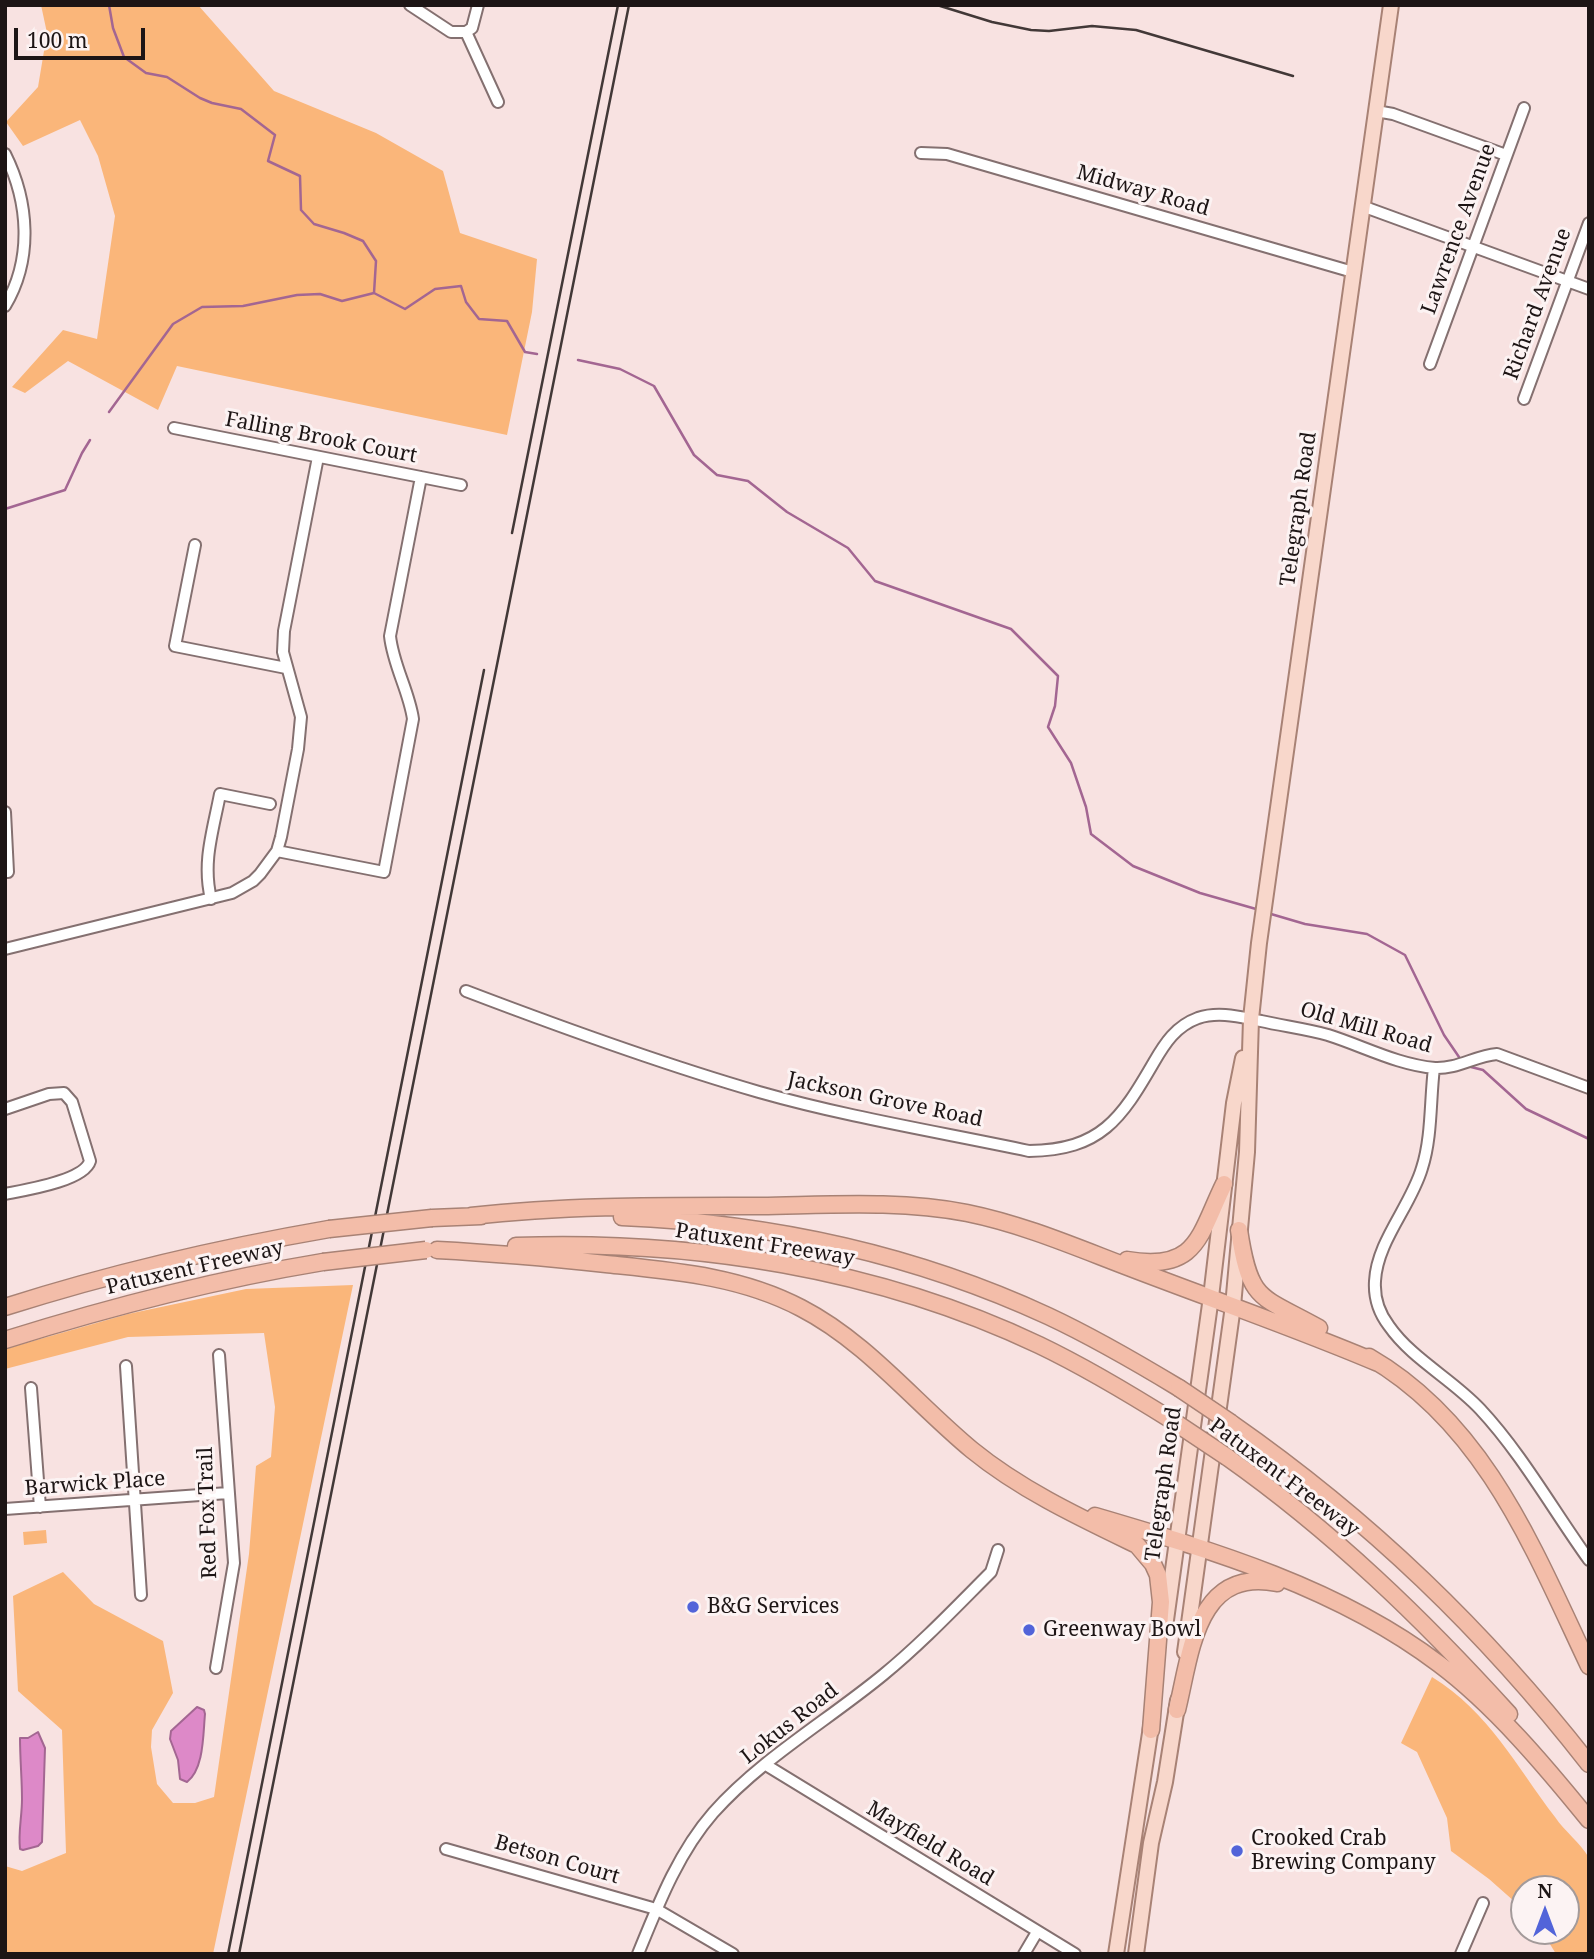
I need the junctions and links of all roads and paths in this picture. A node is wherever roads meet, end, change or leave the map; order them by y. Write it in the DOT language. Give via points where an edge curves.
graph roads {
  1 [pos="410,5"];
  2 [pos="478,5"];
  3 [pos="1391,5"];
  4 [pos="467,32"];
  5 [pos="498,102"];
  6 [pos="1524,108"];
  7 [pos="1376,111"];
  8 [pos="921,153"];
  9 [pos="5,154"];
  10 [pos="1506,155"];
  11 [pos="1362,206"];
  12 [pos="1589,223"];
  13 [pos="1474,247"];
  14 [pos="1353,272"];
  15 [pos="1567,281"];
  16 [pos="1589,289"];
  17 [pos="5,306"];
  18 [pos="1430,364"];
  19 [pos="1524,398"];
  20 [pos="174,428"];
  21 [pos="318,457"];
  22 [pos="421,477"];
  23 [pos="461,485"];
  24 [pos="195,545"];
  25 [pos="286,668"];
  26 [pos="270,804"];
  27 [pos="5,812"];
  28 [pos="277,851"];
  29 [pos="5,872"];
  30 [pos="211,899"];
  31 [pos="5,949"];
  32 [pos="466,991"];
  33 [pos="1251,1019"];
  34 [pos="1434,1068"];
  35 [pos="1589,1088"];
  36 [pos="5,1109"];
  37 [pos="1224,1184"];
  38 [pos="5,1194"];
  39 [pos="471,1216"];
  40 [pos="1239,1230"];
  41 [pos="431,1250"];
  42 [pos="1102,1256"];
  43 [pos="1211,1297"];
  44 [pos="1233,1306"];
  45 [pos="5,1307"];
  46 [pos="5,1340"];
  47 [pos="219,1355"];
  48 [pos="1378,1363"];
  49 [pos="126,1366"];
  50 [pos="31,1388"];
  51 [pos="228,1493"];
  52 [pos="1050,1500"];
  53 [pos="135,1501"];
  54 [pos="40,1507"];
  55 [pos="5,1509"];
  56 [pos="1177,1541"];
  57 [pos="1199,1548"];
  58 [pos="998,1550"];
  59 [pos="1589,1560"];
  60 [pos="1312,1592"];
  61 [pos="141,1595"];
  62 [pos="1589,1665"];
  63 [pos="216,1668"];
  64 [pos="1177,1710"];
  65 [pos="1151,1730"];
  66 [pos="1589,1764"];
  67 [pos="766,1765"];
  68 [pos="1589,1818"];
  69 [pos="446,1849"];
  70 [pos="1483,1903"];
  71 [pos="656,1909"];
  72 [pos="1037,1931"];
  73 [pos="638,1954"];
  74 [pos="733,1954"];
  75 [pos="1024,1954"];
  76 [pos="1076,1954"];
  77 [pos="1115,1954"];
  78 [pos="1136,1954"];
  79 [pos="1461,1954"];
  1 -- 4 [label="street" via="451,32"];
  2 -- 4 [label="street"];
  3 -- 7 [label="main road, Telegraph Road"];
  4 -- 5 [label="street"];
  6 -- 10 [label="street, Lawrence Avenue"];
  7 -- 10 [label="street"];
  7 -- 11 [label="main road, Telegraph Road"];
  8 -- 14 [label="street, Midway Road" via="947,154"];
  9 -- 17 [label="street" via="21,194 25,226 22,261"];
  10 -- 13 [label="street, Lawrence Avenue"];
  11 -- 13 [label="street"];
  11 -- 14 [label="main road, Telegraph Road"];
  12 -- 15 [label="street, Richard Avenue"];
  13 -- 15 [label="street"];
  13 -- 18 [label="street, Lawrence Avenue"];
  14 -- 33 [label="main road, Telegraph Road"];
  15 -- 16 [label="street"];
  15 -- 19 [label="street, Richard Avenue"];
  20 -- 21 [label="street, Falling Brook Court"];
  21 -- 22 [label="street, Falling Brook Court"];
  21 -- 25 [label="street" via="284,631"];
  22 -- 23 [label="street, Falling Brook Court"];
  22 -- 28 [label="street" via="390,636 412,719 384,872"];
  24 -- 25 [label="street" via="175,646"];
  25 -- 28 [label="street" via="299,705 301,733"];
  26 -- 30 [label="street" via="220,794 206,862"];
  27 -- 29 [label="street"];
  28 -- 30 [label="street" via="253,881"];
  30 -- 31 [label="street"];
  32 -- 33 [label="street, Jackson Grove Road" via="605,1044 760,1092 1029,1151 1079,1144 1114,1122 1166,1042 1187,1023 1222,1014"];
  33 -- 34 [label="street, Old Mill Road" via="1328,1035"];
  33 -- 37 [label="main road, Telegraph Road"];
  33 -- 40 [label="main road, Telegraph Road" via="1247,1152"];
  34 -- 35 [label="street, Old Mill Road" via="1497,1054"];
  34 -- 59 [label="street" via="1422,1171 1377,1269 1379,1310 1391,1329 1500,1432"];
  36 -- 38 [label="street" via="64,1093 72,1102 90,1161 79,1174"];
  37 -- 42 [label="highway" via="1202,1234 1180,1257 1154,1263"];
  37 -- 43 [label="main road, Telegraph Road"];
  39 -- 42 [label="highway" via="575,1207 892,1205 999,1220"];
  39 -- 45 [label="highway, Patuxent Freeway, bridge" via="329,1229 253,1242 132,1269"];
  39 -- 66 [label="highway, Patuxent Freeway, bridge" via="575,1214 695,1222 791,1235 940,1273 1048,1316 1179,1388 1345,1508 1479,1633"];
  40 -- 44 [label="main road, Telegraph Road"];
  40 -- 48 [label="highway" via="1248,1277 1263,1298"];
  41 -- 46 [label="highway, Patuxent Freeway, bridge" via="257,1273 183,1289"];
  41 -- 52 [label="highway" via="677,1271 729,1280 771,1295 824,1321 971,1449 1014,1481"];
  41 -- 68 [label="highway, Patuxent Freeway, bridge" via="536,1245 638,1248 750,1259 868,1283 986,1322 1038,1345 1173,1421 1326,1533 1408,1606 1509,1714"];
  42 -- 43 [label="highway"];
  43 -- 44 [label="highway"];
  43 -- 56 [label="main road, Telegraph Road"];
  44 -- 48 [label="highway"];
  44 -- 57 [label="main road, Telegraph Road"];
  47 -- 51 [label="street, Red Fox Trail"];
  48 -- 62 [label="highway" via="1441,1413 1487,1468 1519,1520"];
  49 -- 53 [label="street"];
  50 -- 54 [label="street"];
  51 -- 53 [label="street, Barwick Place"];
  51 -- 63 [label="street, Red Fox Trail" via="233,1571"];
  52 -- 56 [label="highway"];
  52 -- 65 [label="highway" via="1137,1545 1158,1575 1161,1602"];
  53 -- 54 [label="street, Barwick Place"];
  53 -- 61 [label="street"];
  54 -- 55 [label="street, Barwick Place"];
  56 -- 57 [label="highway"];
  56 -- 65 [label="main road, Telegraph Road"];
  57 -- 60 [label="highway"];
  57 -- 64 [label="main road, Telegraph Road"];
  58 -- 67 [label="street, Lokus Road" via="991,1572 885,1674"];
  60 -- 64 [label="highway" via="1254,1581 1219,1594 1202,1617"];
  60 -- 68 [label="highway" via="1383,1627 1440,1665 1502,1720"];
  64 -- 78 [label="main road, Telegraph Road" via="1151,1843"];
  65 -- 77 [label="main road, Telegraph Road"];
  67 -- 71 [label="street, Lokus Road" via="712,1814 679,1863"];
  67 -- 72 [label="street, Mayfield Road"];
  69 -- 71 [label="street, Betson Court"];
  70 -- 79 [label="street"];
  71 -- 73 [label="street, Lokus Road"];
  71 -- 74 [label="street, Betson Court"];
  72 -- 75 [label="street"];
  72 -- 76 [label="street, Mayfield Road"];
}
